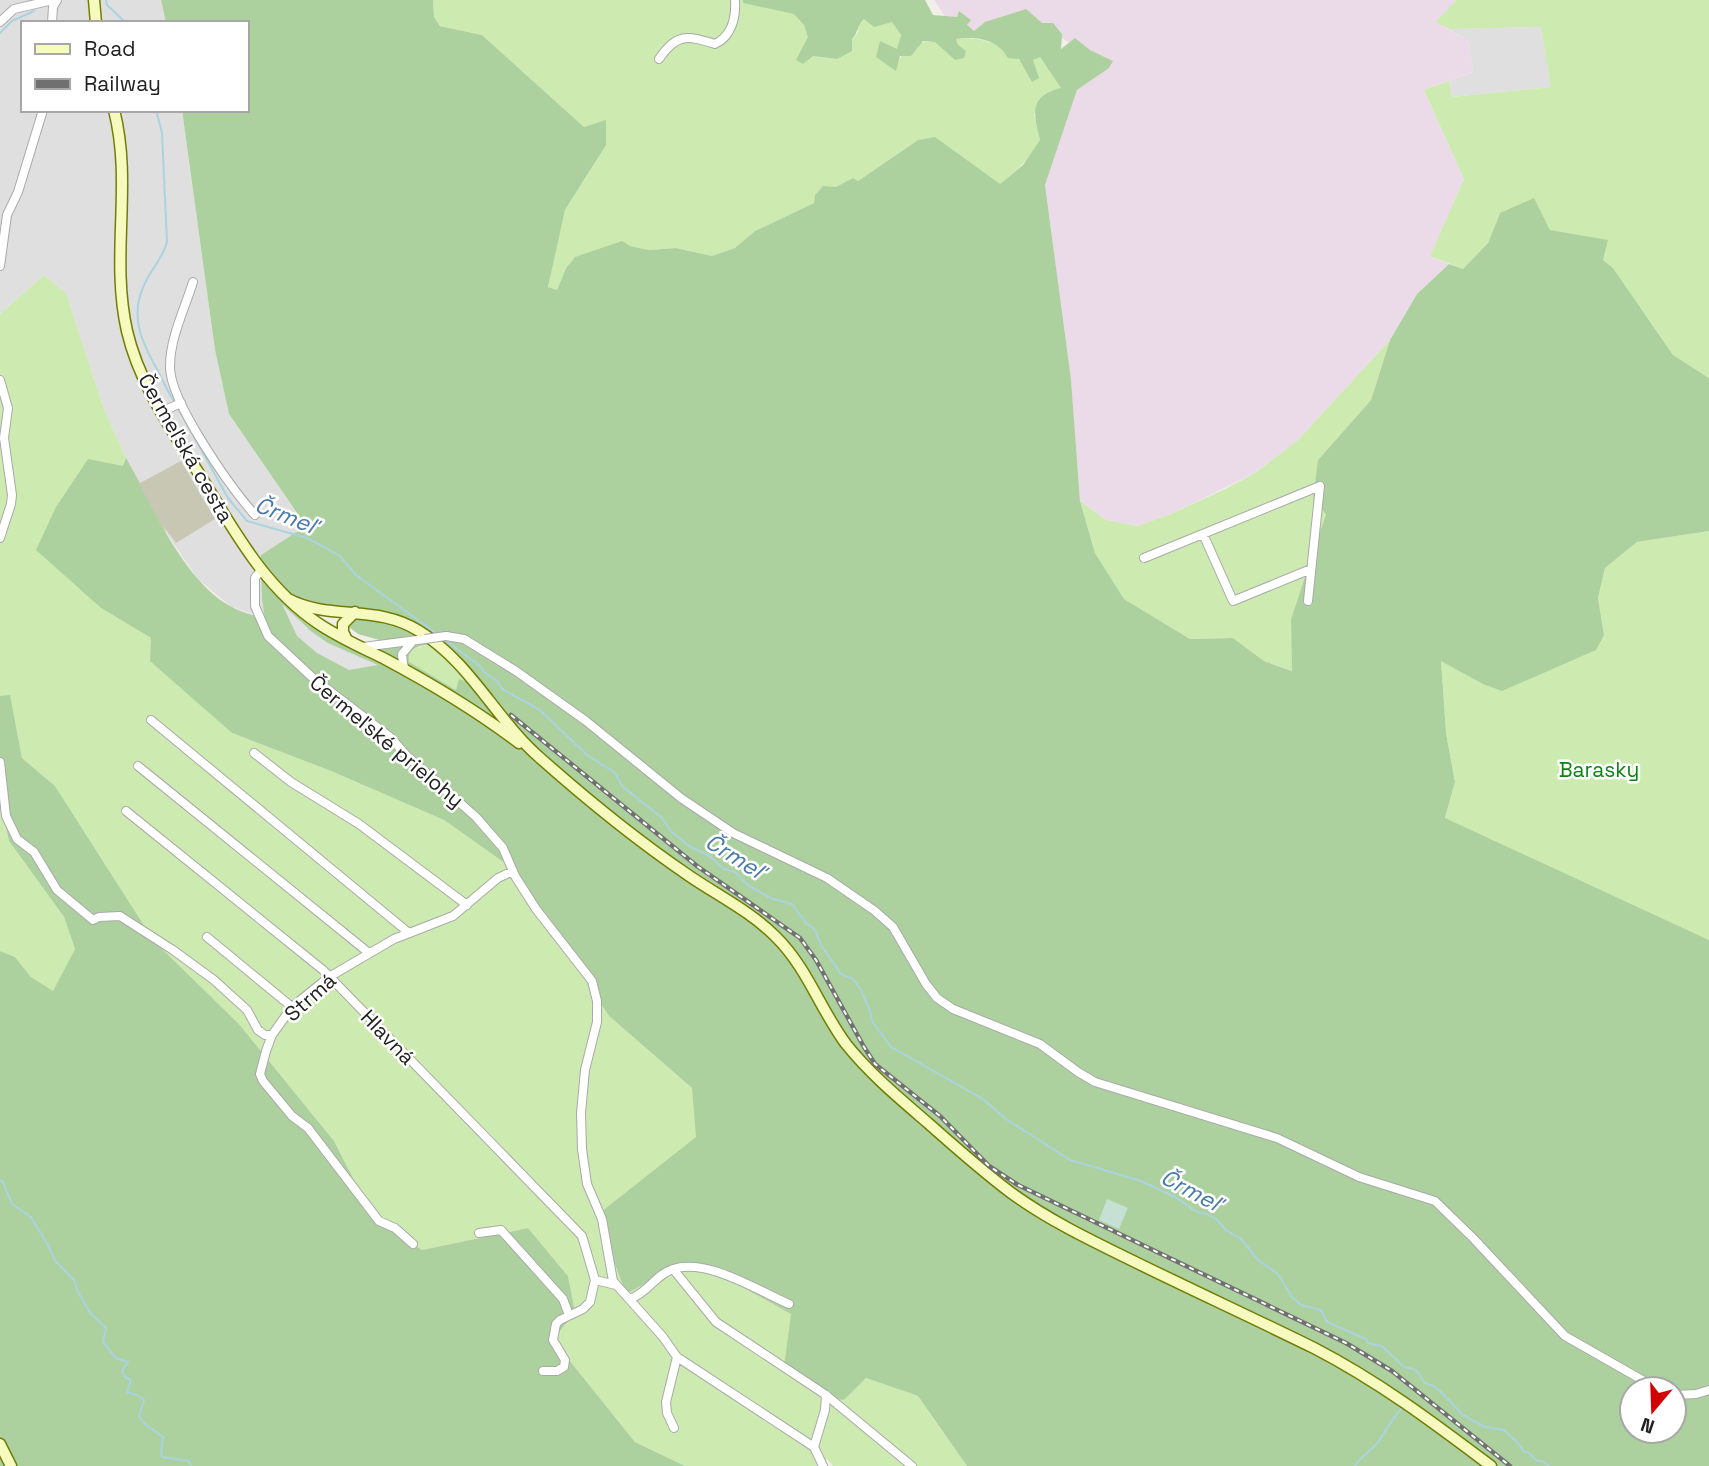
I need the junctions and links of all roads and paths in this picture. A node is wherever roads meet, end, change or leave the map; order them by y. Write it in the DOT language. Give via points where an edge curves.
graph roads {
  1 [pos="55,0"];
  2 [pos="94,0"];
  3 [pos="735,0"];
  4 [pos="52,21"];
  5 [pos="96,21"];
  6 [pos="0,22"];
  7 [pos="659,59"];
  8 [pos="42,112"];
  9 [pos="114,112"];
  10 [pos="0,266"];
  11 [pos="193,282"];
  12 [pos="0,380"];
  13 [pos="172,406"];
  14 [pos="211,471"];
  15 [pos="255,515"];
  16 [pos="1203,534"];
  17 [pos="0,538"];
  18 [pos="1144,558"];
  19 [pos="261,569"];
  20 [pos="1311,569"];
  21 [pos="288,599"];
  22 [pos="1308,601"];
  23 [pos="355,612"];
  24 [pos="346,640"];
  25 [pos="413,641"];
  26 [pos="360,647"];
  27 [pos="406,671"];
  28 [pos="151,720"];
  29 [pos="506,721"];
  30 [pos="494,723"];
  31 [pos="254,753"];
  32 [pos="536,754"];
  33 [pos="0,762"];
  34 [pos="138,766"];
  35 [pos="126,811"];
  36 [pos="513,871"];
  37 [pos="467,905"];
  38 [pos="409,933"];
  39 [pos="207,937"];
  40 [pos="369,953"];
  41 [pos="329,977"];
  42 [pos="292,1007"];
  43 [pos="272,1035"];
  44 [pos="479,1233"];
  45 [pos="413,1244"];
  46 [pos="673,1269"];
  47 [pos="595,1280"];
  48 [pos="616,1285"];
  49 [pos="630,1299"];
  50 [pos="789,1304"];
  51 [pos="569,1315"];
  52 [pos="677,1357"];
  53 [pos="542,1371"];
  54 [pos="1633,1375"];
  55 [pos="1709,1390"];
  56 [pos="1688,1394"];
  57 [pos="826,1395"];
  58 [pos="674,1428"];
  59 [pos="0,1444"];
  60 [pos="814,1447"];
  61 [pos="10,1466"];
  62 [pos="823,1466"];
  63 [pos="912,1466"];
  64 [pos="1491,1466"];
  1 -- 4 [label="street"];
  1 -- 6 [label="street" via="14,9"];
  2 -- 5 [label="main road"];
  3 -- 7 [label="street" via="733,23 722,41 678,40 667,46"];
  8 -- 10 [label="street" via="7,215"];
  9 -- 13 [label="main road, Čermeľská cesta" via="124,165 119,263 124,313 142,375"];
  11 -- 13 [label="street" via="170,362"];
  12 -- 17 [label="street" via="8,408 4,438 12,495"];
  13 -- 14 [label="main road, Čermeľská cesta"];
  13 -- 14 [label="street"];
  14 -- 15 [label="street"];
  14 -- 19 [label="main road, Čermeľská cesta"];
  16 -- 18 [label="street"];
  16 -- 20 [label="street" via="1233,601"];
  16 -- 20 [label="street" via="1320,486"];
  19 -- 21 [label="main road, Čermeľská cesta"];
  19 -- 36 [label="street, Čermeľské prielohy" via="255,579 255,606 268,636 320,684 390,737 477,817 503,848"];
  20 -- 22 [label="street"];
  21 -- 23 [label="main road" via="314,610"];
  21 -- 24 [label="main road, Čermeľská cesta"];
  23 -- 24 [label="main road" via="343,624"];
  23 -- 29 [label="main road" via="391,618 423,633 457,660"];
  24 -- 26 [label="main road, Čermeľská cesta"];
  25 -- 26 [label="street"];
  25 -- 27 [label="street" via="402,654"];
  25 -- 54 [label="street, bridge" via="446,636 464,639 586,721 681,798 733,833 827,878 893,927 926,984 953,1009 1040,1044 1095,1082 1277,1138 1359,1177 1435,1201 1565,1336"];
  26 -- 27 [label="main road, Čermeľská cesta"];
  27 -- 30 [label="main road, Čermeľská cesta"];
  28 -- 38 [label="street"];
  29 -- 30 [label="main road"];
  29 -- 32 [label="main road"];
  30 -- 32 [label="main road, Čermeľská cesta"];
  31 -- 37 [label="street"];
  32 -- 64 [label="main road" via="664,858 771,931 792,954 837,1030 867,1068 1009,1191 1083,1236 1363,1376"];
  33 -- 43 [label="street" via="9,822 57,890 93,919 120,916 184,957 247,1010 258,1030"];
  34 -- 40 [label="street"];
  35 -- 41 [label="street, Hlavná"];
  36 -- 37 [label="street, Strmá"];
  36 -- 48 [label="street, Čermeľské prielohy" via="595,989 597,1021 585,1070 581,1135 587,1184 602,1219"];
  37 -- 38 [label="street, Strmá" via="453,916"];
  38 -- 40 [label="street, Strmá"];
  39 -- 42 [label="street"];
  40 -- 41 [label="street, Strmá"];
  41 -- 42 [label="street, Strmá"];
  41 -- 47 [label="street, Hlavná" via="582,1236"];
  42 -- 43 [label="street, Strmá"];
  43 -- 45 [label="street, Strmá" via="260,1074 263,1081 308,1128 379,1222 395,1228"];
  44 -- 51 [label="street" via="501,1230 563,1299"];
  46 -- 49 [label="street" via="642,1295"];
  46 -- 50 [label="street" via="687,1265 712,1270"];
  46 -- 57 [label="street" via="716,1322"];
  47 -- 48 [label="street"];
  47 -- 51 [label="street" via="590,1302"];
  48 -- 49 [label="street"];
  49 -- 52 [label="street"];
  51 -- 53 [label="street" via="556,1324 554,1340 564,1367"];
  52 -- 58 [label="street" via="666,1402"];
  52 -- 60 [label="street"];
  55 -- 56 [label="street"];
  57 -- 60 [label="street"];
  57 -- 63 [label="street"];
  59 -- 61 [label="main road"];
  60 -- 62 [label="street"];
}
